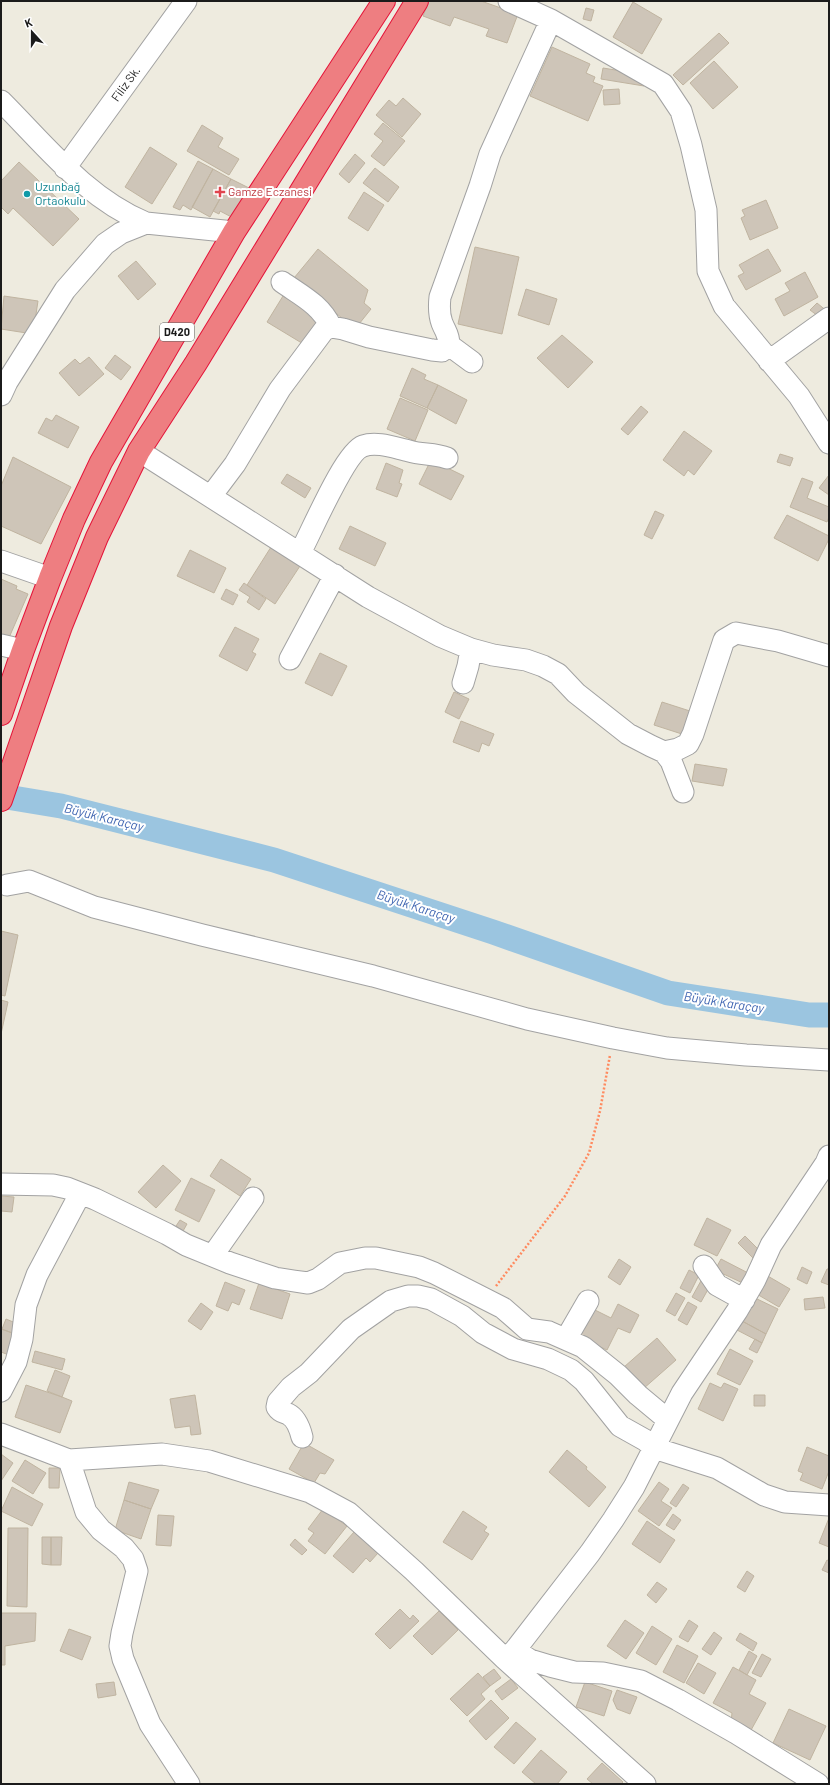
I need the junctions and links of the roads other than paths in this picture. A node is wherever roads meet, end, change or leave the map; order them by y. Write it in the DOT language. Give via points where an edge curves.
graph roads {
  1 [pos="186,1"];
  2 [pos="384,1"];
  3 [pos="417,1"];
  4 [pos="509,1"];
  5 [pos="551,20"];
  6 [pos="1,101"];
  7 [pos="65,168"];
  8 [pos="146,223"];
  9 [pos="234,232"];
  10 [pos="282,282"];
  11 [pos="829,318"];
  12 [pos="331,327"];
  13 [pos="449,345"];
  14 [pos="769,361"];
  15 [pos="472,362"];
  16 [pos="3,386"];
  17 [pos="829,443"];
  18 [pos="139,451"];
  19 [pos="447,458"];
  20 [pos="211,496"];
  21 [pos="300,553"];
  22 [pos="1,561"];
  23 [pos="335,575"];
  24 [pos="50,578"];
  25 [pos="1,645"];
  26 [pos="471,649"];
  27 [pos="23,650"];
  28 [pos="829,656"];
  29 [pos="290,659"];
  30 [pos="463,682"];
  31 [pos="1,714"];
  32 [pos="664,752"];
  33 [pos="683,792"];
  34 [pos="1,800"];
  35 [pos="7,885"];
  36 [pos="829,1060"];
  37 [pos="829,1156"];
  38 [pos="1,1184"];
  39 [pos="80,1194"];
  40 [pos="253,1198"];
  41 [pos="213,1255"];
  42 [pos="704,1266"];
  43 [pos="744,1300"];
  44 [pos="588,1301"];
  45 [pos="566,1338"];
  46 [pos="1,1391"];
  47 [pos="668,1420"];
  48 [pos="1,1434"];
  49 [pos="302,1437"];
  50 [pos="654,1448"];
  51 [pos="69,1460"];
  52 [pos="829,1505"];
  53 [pos="510,1655"];
  54 [pos="189,1784"];
  55 [pos="645,1784"];
  56 [pos="818,1784"];
  1 -- 7 [label="street, Filiz Sk."];
  2 -- 9 [label="highway, D420"];
  3 -- 18 [label="highway" via="196,363"];
  4 -- 5 [label="street"];
  5 -- 13 [label="street" via="490,154 440,297 441,322 449,336"];
  5 -- 14 [label="street" via="663,84 681,111 706,210 708,271 724,306"];
  6 -- 7 [label="street"];
  7 -- 8 [label="street" via="106,202"];
  8 -- 9 [label="street"];
  8 -- 16 [label="street" via="105,244 65,290"];
  9 -- 24 [label="highway, D420" via="101,462"];
  10 -- 12 [label="street" via="319,307"];
  11 -- 14 [label="street"];
  12 -- 13 [label="street" via="432,350 442,351"];
  12 -- 20 [label="street" via="324,330 280,389 235,464"];
  13 -- 15 [label="street"];
  14 -- 17 [label="street" via="799,396"];
  18 -- 20 [label="street"];
  18 -- 34 [label="highway" via="97,537 61,626"];
  19 -- 21 [label="street" via="387,446 365,445 357,449 342,470"];
  20 -- 21 [label="street"];
  21 -- 23 [label="street"];
  22 -- 24 [label="street"];
  23 -- 26 [label="street" via="381,604 440,636"];
  23 -- 29 [label="street"];
  24 -- 27 [label="highway, D420"];
  25 -- 27 [label="street"];
  26 -- 30 [label="street"];
  26 -- 32 [label="street" via="500,657 526,660 558,674 576,693 628,734"];
  27 -- 31 [label="highway, D420"];
  28 -- 32 [label="street" via="778,641 736,634 724,640 688,744"];
  32 -- 33 [label="street" via="671,761"];
  35 -- 36 [label="street" via="28,881 94,908 373,976 527,1019 613,1038 667,1048"];
  37 -- 43 [label="street" via="771,1245"];
  38 -- 39 [label="street" via="53,1185"];
  39 -- 41 [label="street" via="186,1245"];
  39 -- 46 [label="street" via="37,1275 26,1305 16,1362"];
  40 -- 41 [label="street"];
  41 -- 45 [label="street" via="275,1278 308,1283 340,1263 352,1259 376,1258 419,1267 503,1308 527,1329"];
  42 -- 43 [label="street" via="717,1284"];
  43 -- 47 [label="street" via="682,1393"];
  44 -- 45 [label="street"];
  45 -- 47 [label="street" via="591,1353"];
  47 -- 50 [label="street"];
  48 -- 51 [label="street"];
  49 -- 50 [label="street" via="300,1428 290,1415 280,1412 277,1408 278,1402 351,1330 391,1301 413,1296 431,1299 513,1349 548,1359 570,1370 584,1380 620,1426"];
  50 -- 52 [label="street" via="717,1468 764,1495 785,1502"];
  50 -- 53 [label="street" via="613,1520"];
  51 -- 53 [label="street" via="162,1454 209,1461 310,1492 349,1513"];
  51 -- 54 [label="street" via="86,1512 133,1560 137,1571 122,1633 120,1646 123,1659 150,1724"];
  53 -- 55 [label="street"];
  53 -- 56 [label="street" via="574,1672 603,1673 641,1681 736,1733"];
}
